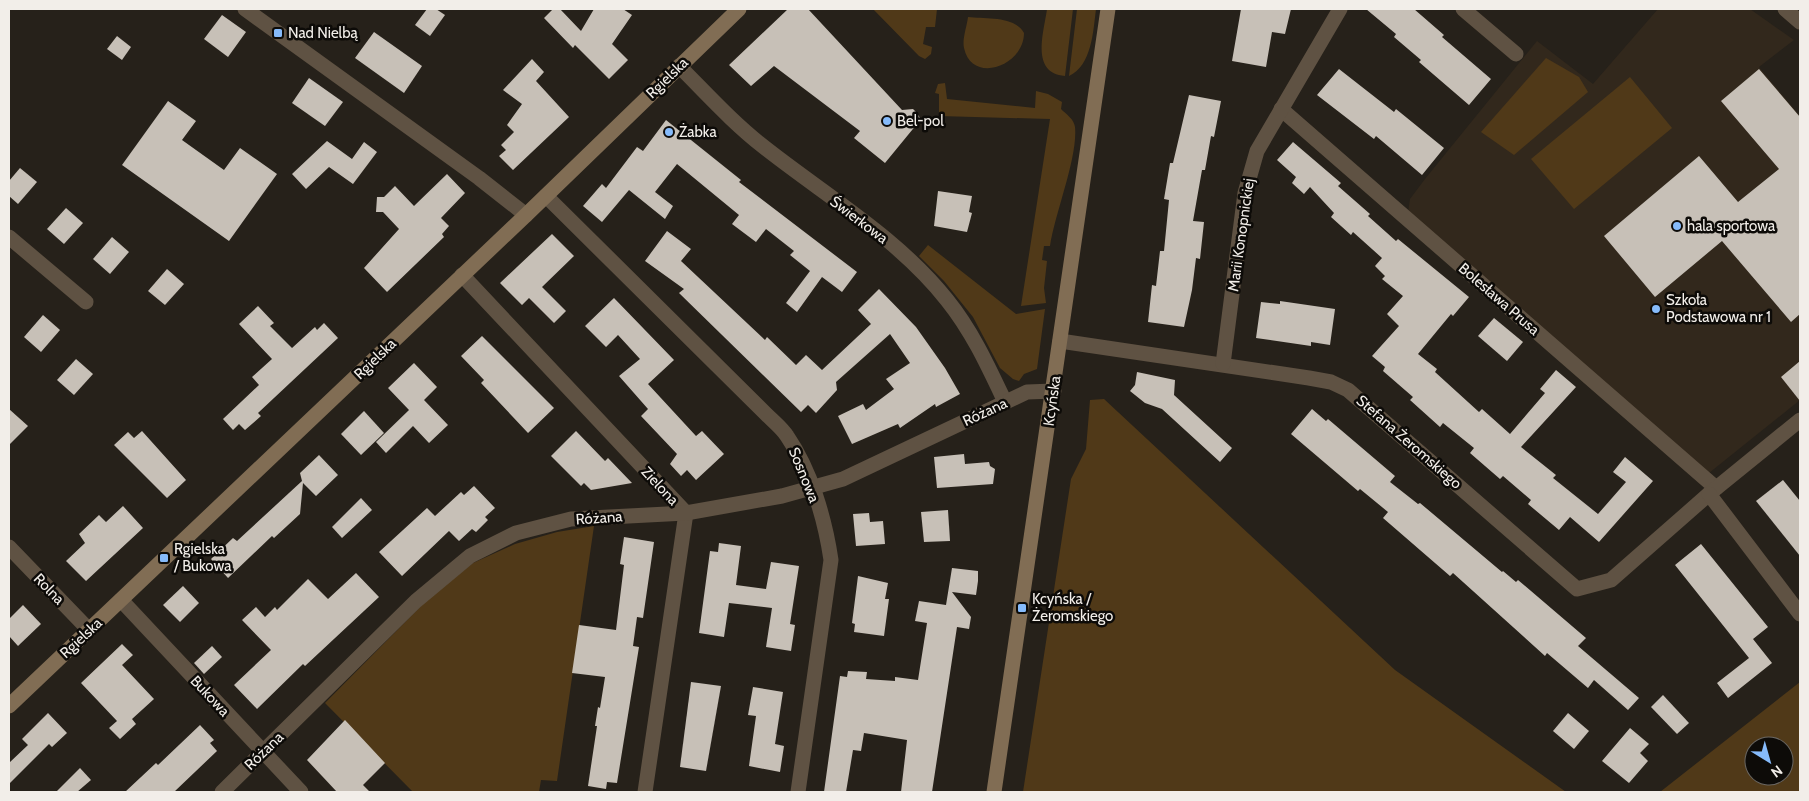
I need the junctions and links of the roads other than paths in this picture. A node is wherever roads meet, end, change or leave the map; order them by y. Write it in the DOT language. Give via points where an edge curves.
graph roads {
  1 [pos="245,9"];
  2 [pos="739,9"];
  3 [pos="1108,9"];
  4 [pos="1340,9"];
  5 [pos="1462,9"];
  6 [pos="1785,9"];
  7 [pos="1800,22"];
  8 [pos="1516,54"];
  9 [pos="679,66"];
  10 [pos="1281,110"];
  11 [pos="546,196"];
  12 [pos="526,215"];
  13 [pos="9,237"];
  14 [pos="462,276"];
  15 [pos="86,302"];
  16 [pos="1060,341"];
  17 [pos="1224,364"];
  18 [pos="1054,391"];
  19 [pos="1005,402"];
  20 [pos="1800,420"];
  21 [pos="812,488"];
  22 [pos="1712,491"];
  23 [pos="686,513"];
  24 [pos="9,548"];
  25 [pos="121,600"];
  26 [pos="1800,614"];
  27 [pos="89,630"];
  28 [pos="9,706"];
  29 [pos="262,752"];
  30 [pos="222,792"];
  31 [pos="300,792"];
  32 [pos="646,792"];
  33 [pos="798,792"];
  34 [pos="994,792"];
  1 -- 12 [label="street"];
  2 -- 9 [label="street, Rgielska"];
  3 -- 16 [label="street, Kcyńska"];
  4 -- 10 [label="street, Marii Konopnickiej"];
  5 -- 8 [label="street"];
  6 -- 7 [label="street"];
  9 -- 11 [label="street, Rgielska"];
  9 -- 19 [label="street, Świerkowa" via="732,121 920,269 972,334"];
  10 -- 17 [label="street, Marii Konopnickiej" via="1257,151 1245,193"];
  10 -- 22 [label="street, Bolesława Prusa"];
  11 -- 12 [label="street, Rgielska"];
  11 -- 21 [label="street, Sosnowa" via="786,435"];
  12 -- 14 [label="street, Rgielska"];
  13 -- 15 [label="street"];
  14 -- 23 [label="street, Zielona"];
  14 -- 25 [label="street, Rgielska"];
  16 -- 17 [label="street, Stefana Żeromskiego"];
  16 -- 18 [label="street, Kcyńska"];
  17 -- 22 [label="street, Stefana Żeromskiego" via="1331,382 1348,390 1576,589 1611,580"];
  18 -- 19 [label="street, Różana" via="1027,392"];
  18 -- 34 [label="street, Kcyńska"];
  19 -- 21 [label="street, Różana" via="843,479"];
  20 -- 22 [label="street"];
  21 -- 23 [label="street, Różana"];
  21 -- 33 [label="street, Sosnowa" via="831,560"];
  22 -- 26 [label="street, Bolesława Prusa"];
  23 -- 29 [label="street, Różana" via="571,519 516,533 470,556 416,600"];
  23 -- 32 [label="street, Zielona"];
  24 -- 27 [label="street, Rolna"];
  25 -- 27 [label="street, Rgielska"];
  25 -- 29 [label="street, Bukowa"];
  27 -- 28 [label="street, Rgielska"];
  29 -- 30 [label="street, Różana"];
  29 -- 31 [label="street, Bukowa"];
}
